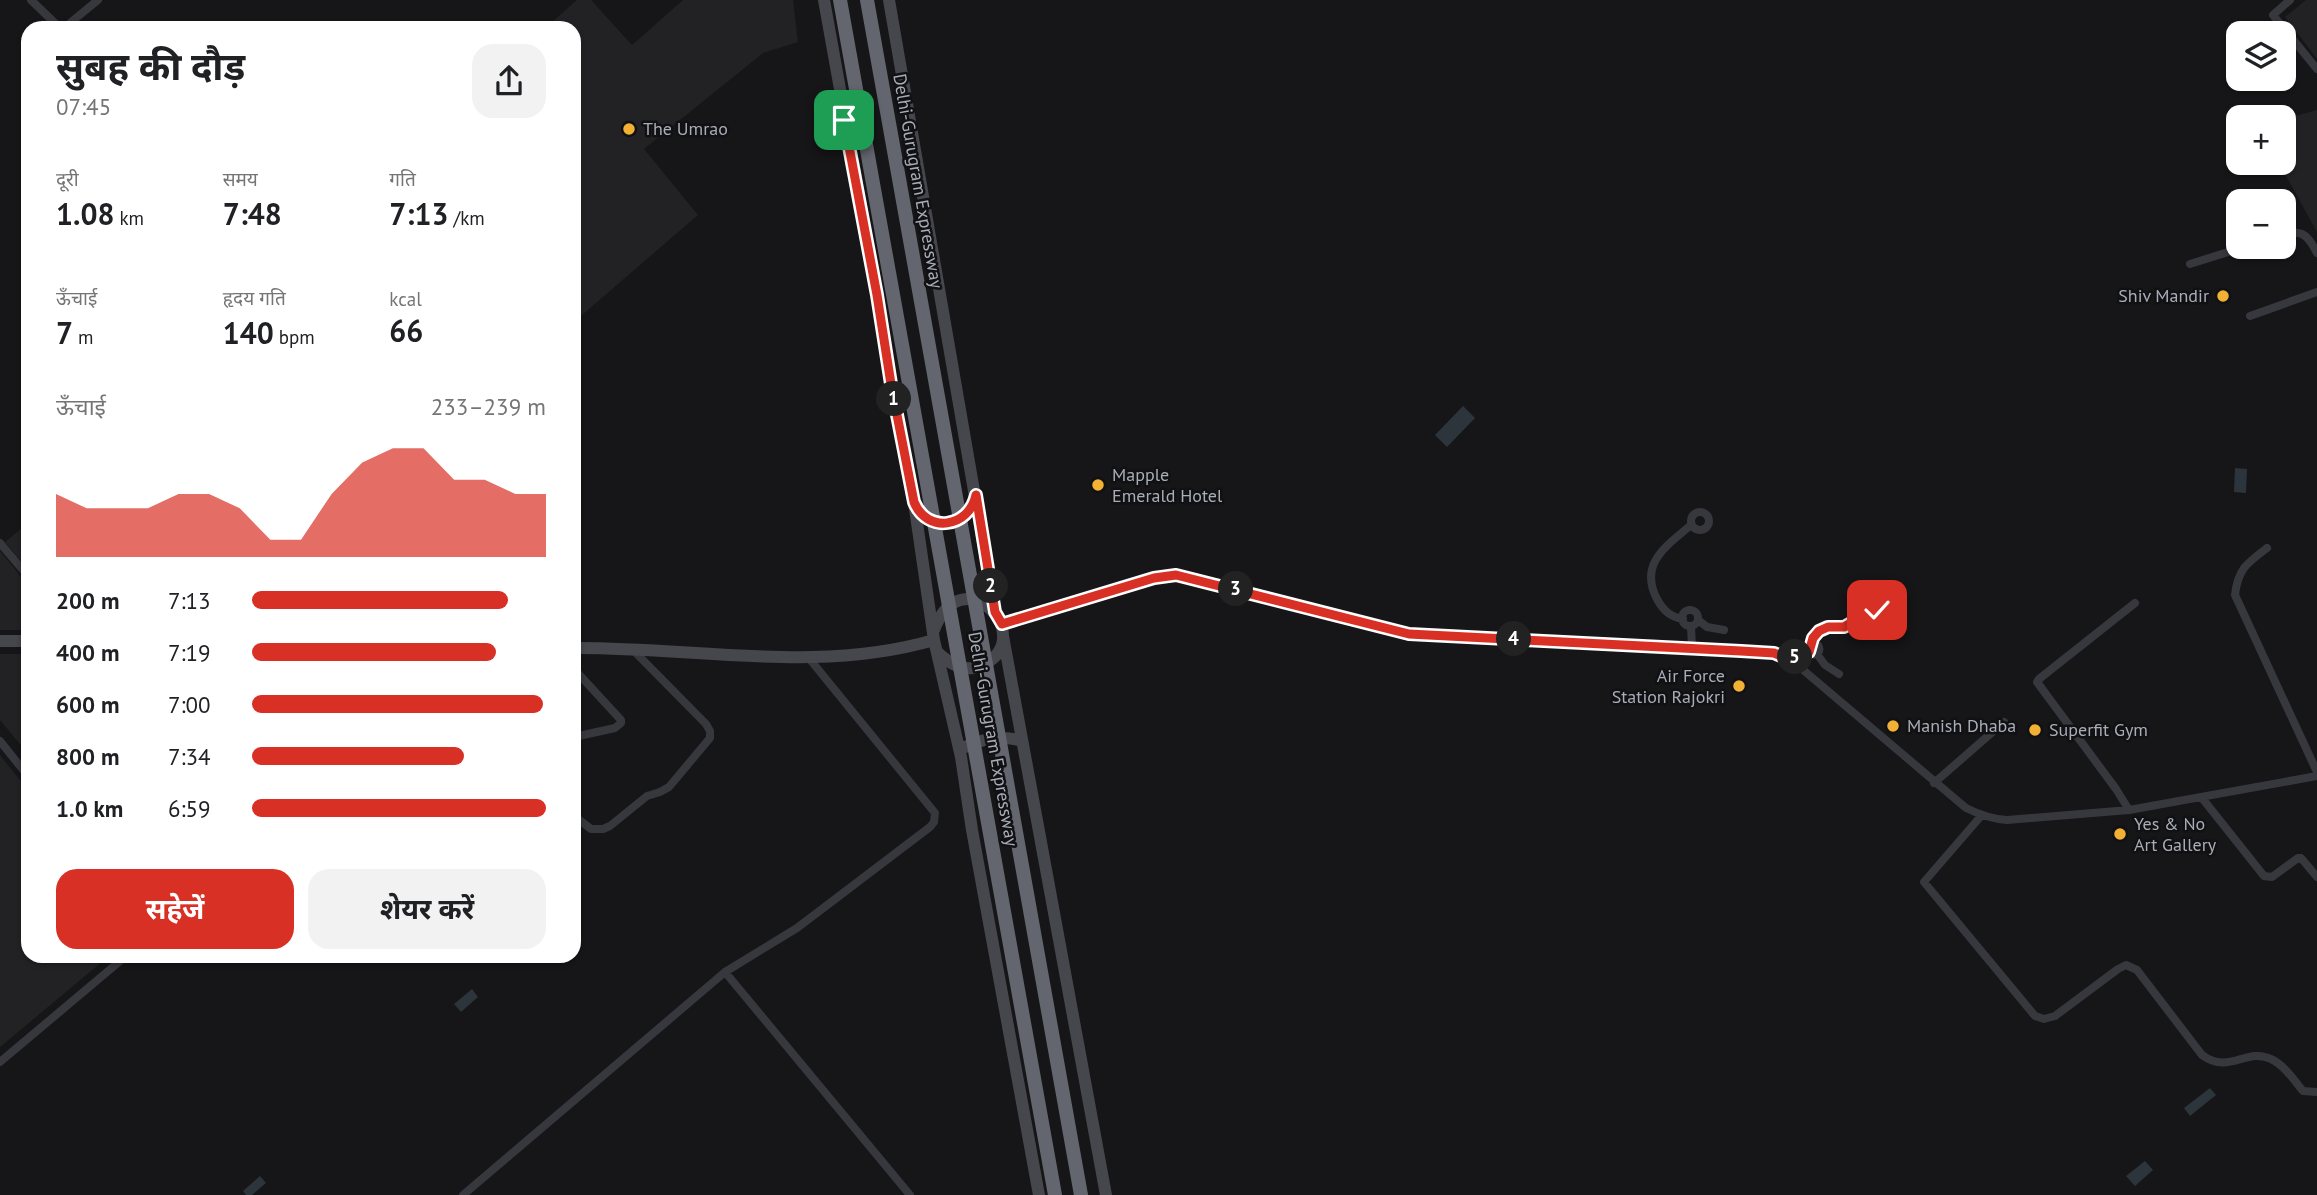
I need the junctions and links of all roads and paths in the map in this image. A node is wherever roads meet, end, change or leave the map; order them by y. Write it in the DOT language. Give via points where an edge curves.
graph roads {
  1 [pos="30,0"];
  2 [pos="97,0"];
  3 [pos="824,0"];
  4 [pos="840,0"];
  5 [pos="867,0"];
  6 [pos="889,0"];
  7 [pos="2290,0"];
  8 [pos="54,21"];
  9 [pos="71,21"];
  10 [pos="2317,69"];
  11 [pos="2296,232"];
  12 [pos="2226,253"];
  13 [pos="2317,253"];
  14 [pos="2190,264"];
  15 [pos="2317,292"];
  16 [pos="2250,316"];
  17 [pos="976,495"];
  18 [pos="914,502"];
  19 [pos="1691,525"];
  20 [pos="0,543"];
  21 [pos="2267,548"];
  22 [pos="21,568"];
  23 [pos="2135,603"];
  24 [pos="1863,616"];
  25 [pos="1682,619"];
  26 [pos="1694,623"];
  27 [pos="1000,624"];
  28 [pos="1724,630"];
  29 [pos="0,641"];
  30 [pos="935,641"];
  31 [pos="21,642"];
  32 [pos="581,648"];
  33 [pos="1692,648"];
  34 [pos="632,649"];
  35 [pos="1813,650"];
  36 [pos="808,657"];
  37 [pos="1788,659"];
  38 [pos="1839,674"];
  39 [pos="581,676"];
  40 [pos="2004,722"];
  41 [pos="581,735"];
  42 [pos="0,741"];
  43 [pos="1022,741"];
  44 [pos="961,757"];
  45 [pos="21,767"];
  46 [pos="2315,775"];
  47 [pos="1934,783"];
  48 [pos="2317,785"];
  49 [pos="2202,798"];
  50 [pos="2129,810"];
  51 [pos="1980,816"];
  52 [pos="581,821"];
  53 [pos="2317,877"];
  54 [pos="118,963"];
  55 [pos="725,972"];
  56 [pos="0,1062"];
  57 [pos="2317,1091"];
  58 [pos="463,1195"];
  59 [pos="910,1195"];
  60 [pos="1039,1195"];
  61 [pos="1055,1195"];
  62 [pos="1081,1195"];
  63 [pos="1106,1195"];
  1 -- 8 [label="street"];
  2 -- 9 [label="street"];
  3 -- 18 [label="main road"];
  4 -- 61 [label="highway, Delhi-Gurugram Expressway"];
  5 -- 62 [label="highway, Delhi-Gurugram Expressway"];
  6 -- 17 [label="main road"];
  7 -- 10 [label="street" via="2273,15"];
  11 -- 13 [label="street" via="2310,240"];
  12 -- 14 [label="street"];
  15 -- 16 [label="street"];
  17 -- 18 [label="main road" via="969,512 947,524 930,520"];
  17 -- 27 [label="main road"];
  18 -- 30 [label="main road"];
  19 -- 25 [label="street" via="1659,554 1651,572 1661,605"];
  20 -- 22 [label="street"];
  21 -- 46 [label="street" via="2239,572 2236,602"];
  23 -- 50 [label="street" via="2037,682"];
  24 -- 35 [label="street" via="1844,627 1819,631 1813,638"];
  25 -- 26 [label="street" via="1685,624"];
  25 -- 26 [label="street" via="1692,610 1698,615"];
  26 -- 28 [label="street"];
  26 -- 33 [label="street"];
  27 -- 30 [label="main road" via="988,605 962,600 940,614"];
  27 -- 30 [label="main road" via="997,653 975,668 948,663"];
  27 -- 33 [label="street" via="1176,575 1409,634"];
  27 -- 43 [label="main road"];
  29 -- 31 [label="main road"];
  30 -- 36 [label="main road"];
  30 -- 44 [label="main road"];
  32 -- 34 [label="main road"];
  33 -- 37 [label="street" via="1774,653"];
  34 -- 36 [label="main road"];
  34 -- 52 [label="street" via="706,724 710,738 669,787 647,796 610,826 591,829"];
  35 -- 37 [label="street"];
  35 -- 38 [label="street"];
  36 -- 55 [label="street" via="934,813 934,822 797,928"];
  37 -- 47 [label="street"];
  39 -- 41 [label="street" via="621,720 615,728"];
  40 -- 47 [label="street"];
  42 -- 45 [label="street"];
  43 -- 44 [label="main road" via="1009,737 982,740 966,747"];
  43 -- 63 [label="main road"];
  44 -- 60 [label="main road"];
  46 -- 48 [label="street"];
  46 -- 49 [label="street"];
  47 -- 51 [label="street"];
  49 -- 50 [label="street"];
  49 -- 53 [label="street" via="2264,876 2272,877 2301,858"];
  50 -- 51 [label="street" via="2007,820"];
  51 -- 57 [label="street" via="1924,881 2035,1016 2055,1016 2126,965 2137,970 2212,1062 2258,1055 2281,1066 2303,1091"];
  54 -- 56 [label="street"];
  55 -- 58 [label="street"];
  55 -- 59 [label="street"];
}
